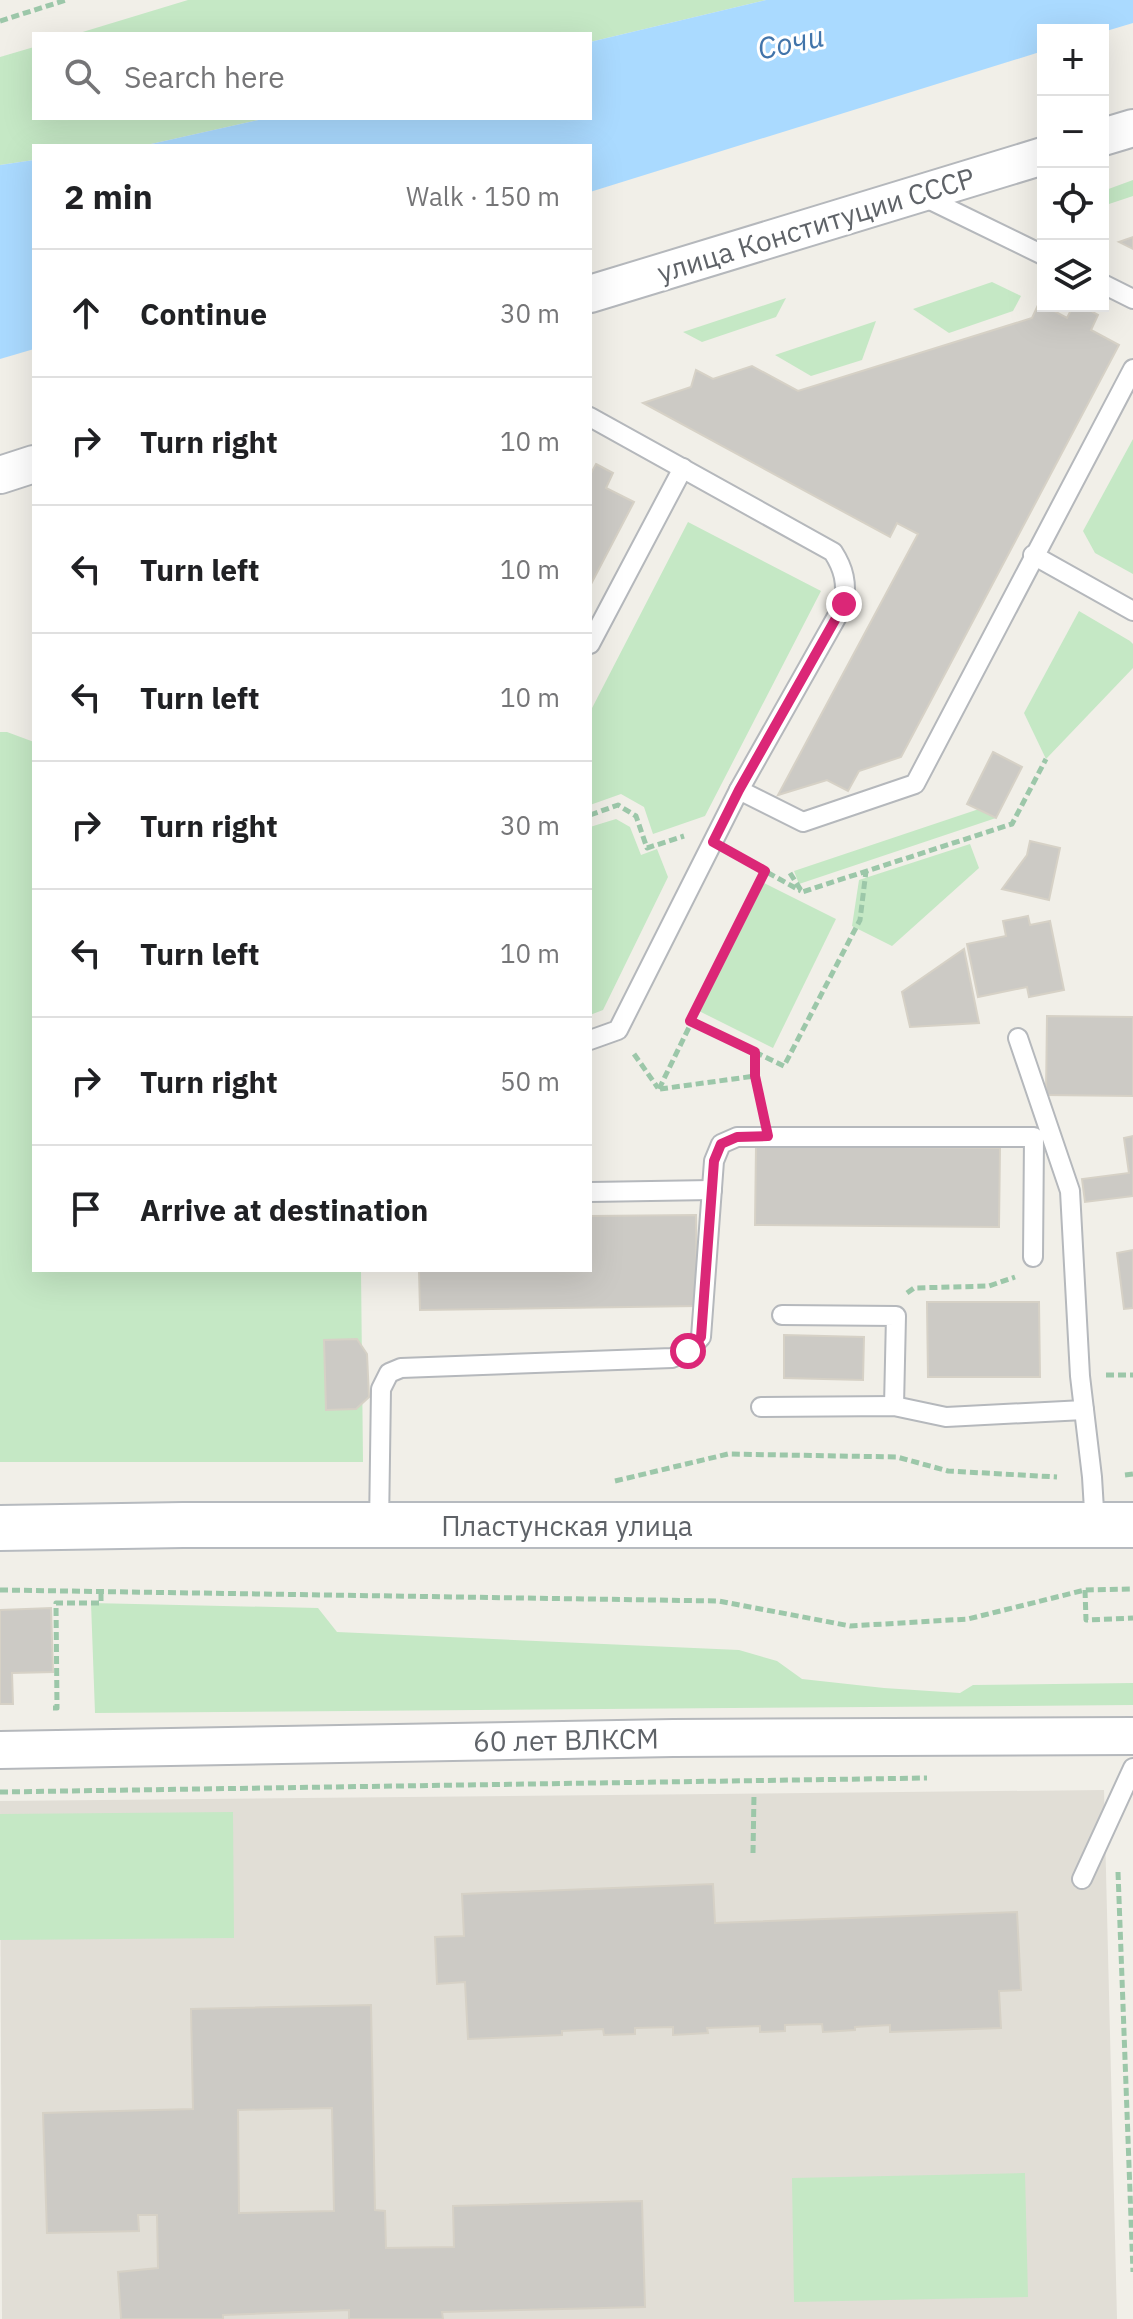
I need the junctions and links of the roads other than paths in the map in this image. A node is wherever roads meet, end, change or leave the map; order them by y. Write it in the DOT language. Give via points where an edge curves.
graph roads {
  1 [pos="1133,128"];
  2 [pos="1109,135"];
  3 [pos="1037,158"];
  4 [pos="917,194"];
  5 [pos="1037,252"];
  6 [pos="1109,287"];
  7 [pos="592,293"];
  8 [pos="1133,299"];
  9 [pos="1133,369"];
  10 [pos="592,418"];
  11 [pos="32,465"];
  12 [pos="683,468"];
  13 [pos="0,475"];
  14 [pos="1033,555"];
  15 [pos="1133,611"];
  16 [pos="592,640"];
  17 [pos="739,790"];
  18 [pos="1018,1038"];
  19 [pos="592,1039"];
  20 [pos="712,1190"];
  21 [pos="592,1192"];
  22 [pos="1033,1257"];
  23 [pos="782,1315"];
  24 [pos="894,1406"];
  25 [pos="761,1407"];
  26 [pos="1084,1410"];
  27 [pos="379,1526"];
  28 [pos="1114,1526"];
  29 [pos="0,1528"];
  30 [pos="1133,1736"];
  31 [pos="0,1750"];
  32 [pos="1133,1768"];
  33 [pos="1082,1879"];
  1 -- 2 [label="street"];
  3 -- 4 [label="street, улица Конституции СССР"];
  4 -- 5 [label="lane"];
  4 -- 7 [label="street, улица Конституции СССР"];
  6 -- 8 [label="lane"];
  9 -- 14 [label="lane"];
  10 -- 12 [label="lane"];
  11 -- 13 [label="street"];
  12 -- 16 [label="lane"];
  12 -- 17 [label="lane" via="833,552 846,587 844,604"];
  14 -- 15 [label="lane"];
  14 -- 17 [label="lane" via="915,784 803,822"];
  17 -- 19 [label="lane" via="618,1030"];
  18 -- 26 [label="lane" via="1070,1191"];
  20 -- 21 [label="lane"];
  20 -- 22 [label="lane" via="721,1144 737,1137 1034,1137"];
  20 -- 27 [label="lane" via="701,1337 688,1351 672,1358 401,1368 389,1373 381,1389"];
  23 -- 24 [label="lane" via="896,1316"];
  24 -- 25 [label="lane"];
  24 -- 26 [label="lane" via="946,1417"];
  26 -- 28 [label="lane" via="1092,1477"];
  27 -- 28 [label="main road, Пластунская улица"];
  27 -- 29 [label="main road, Пластунская улица"];
  30 -- 31 [label="street, 60 лет ВЛКСМ"];
  32 -- 33 [label="lane"];
}
